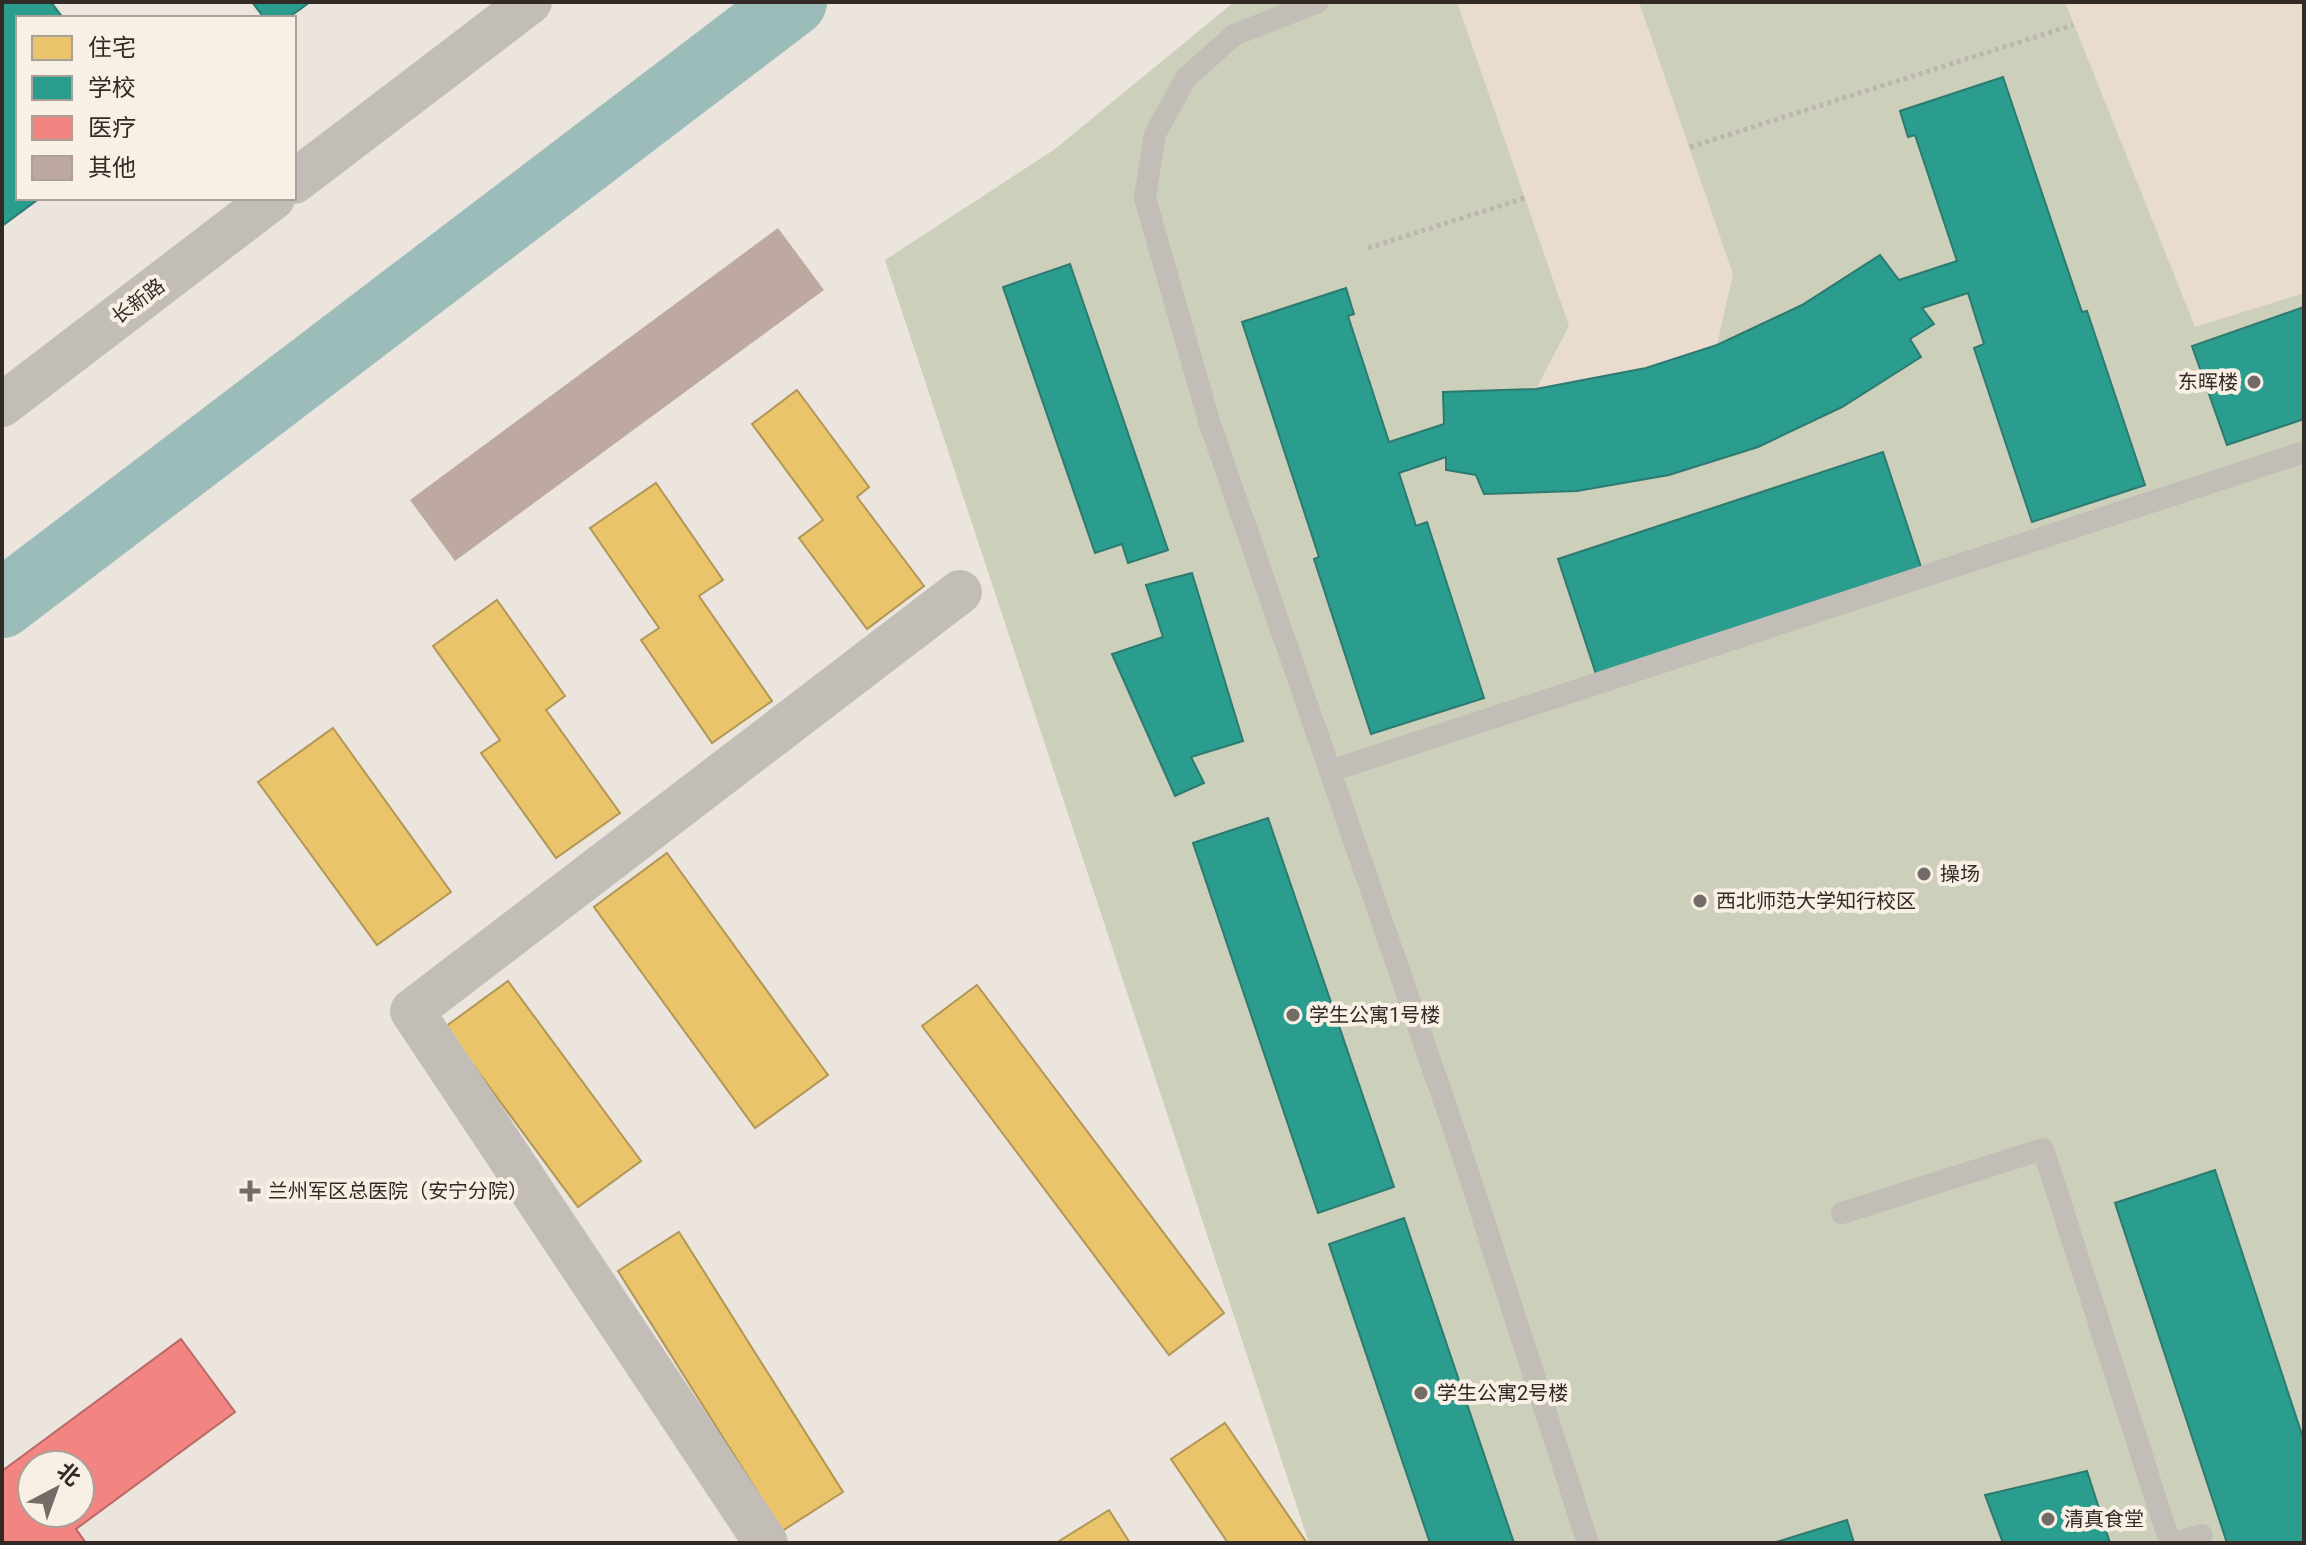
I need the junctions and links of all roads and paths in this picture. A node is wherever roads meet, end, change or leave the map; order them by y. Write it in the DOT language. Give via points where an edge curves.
graph roads {
  1 [pos="530,2"];
  2 [pos="1318,2"];
  3 [pos="2073,25"];
  4 [pos="1690,147"];
  5 [pos="296,180"];
  6 [pos="1525,198"];
  7 [pos="270,200"];
  8 [pos="1368,248"];
  9 [pos="2,405"];
  10 [pos="2304,452"];
  11 [pos="960,592"];
  12 [pos="1330,771"];
  13 [pos="1842,1213"];
  14 [pos="2202,1535"];
  15 [pos="766,1543"];
  16 [pos="1588,1543"];
  17 [pos="2172,1543"];
  1 -- 5 [label="street"];
  2 -- 12 [label="lane" via="1234,35 1186,78 1155,134 1145,198 1209,421"];
  3 -- 4 [label="path"];
  6 -- 8 [label="path"];
  7 -- 9 [label="street, 长新路"];
  10 -- 12 [label="lane"];
  11 -- 15 [label="street" via="412,1011"];
  12 -- 16 [label="lane" via="1460,1147"];
  13 -- 17 [label="lane" via="2043,1149"];
  14 -- 17 [label="lane"];
}
